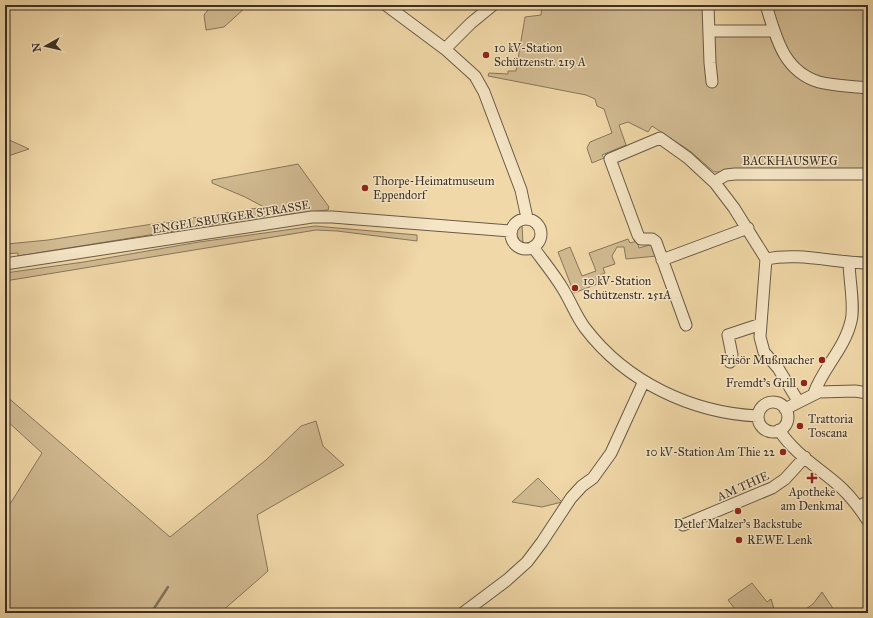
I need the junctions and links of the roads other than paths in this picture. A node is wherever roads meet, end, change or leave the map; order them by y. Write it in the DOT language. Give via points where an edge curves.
graph roads {
  1 [pos="386,5"];
  2 [pos="493,5"];
  3 [pos="708,5"];
  4 [pos="766,5"];
  5 [pos="709,31"];
  6 [pos="774,31"];
  7 [pos="445,49"];
  8 [pos="712,82"];
  9 [pos="868,88"];
  10 [pos="868,174"];
  11 [pos="714,182"];
  12 [pos="527,218"];
  13 [pos="748,228"];
  14 [pos="511,231"];
  15 [pos="533,247"];
  16 [pos="766,259"];
  17 [pos="662,260"];
  18 [pos="849,262"];
  19 [pos="868,263"];
  20 [pos="5,264"];
  21 [pos="760,324"];
  22 [pos="686,325"];
  23 [pos="730,362"];
  24 [pos="644,381"];
  25 [pos="868,392"];
  26 [pos="814,393"];
  27 [pos="798,401"];
  28 [pos="785,409"];
  29 [pos="758,416"];
  30 [pos="779,430"];
  31 [pos="805,457"];
  32 [pos="864,504"];
  33 [pos="868,521"];
  34 [pos="683,525"];
  35 [pos="463,613"];
  1 -- 7 [label="street"];
  2 -- 7 [label="street"];
  3 -- 5 [label="street"];
  4 -- 6 [label="street"];
  5 -- 6 [label="street"];
  5 -- 8 [label="street"];
  6 -- 9 [label="street" via="787,60 802,74 820,82"];
  7 -- 12 [label="street" via="469,70 484,92 521,190"];
  10 -- 11 [label="street, BACKHAUSWEG" via="735,174 726,175"];
  11 -- 13 [label="street"];
  11 -- 17 [label="street" via="688,158 660,138 610,158 638,235 641,239 652,239 656,242"];
  12 -- 14 [label="street" via="515,223"];
  12 -- 15 [label="street" via="536,223 541,232 540,240"];
  13 -- 16 [label="street"];
  13 -- 17 [label="street"];
  14 -- 15 [label="street" via="512,241 516,245 524,249"];
  14 -- 20 [label="street, ENGELSBURGER STRASSE" via="312,217"];
  15 -- 24 [label="street" via="564,290 586,328 610,355"];
  16 -- 18 [label="street" via="800,256"];
  16 -- 21 [label="street"];
  17 -- 22 [label="street"];
  18 -- 19 [label="street"];
  18 -- 26 [label="street" via="852,315 846,334"];
  21 -- 23 [label="street" via="728,335 732,355"];
  21 -- 27 [label="street" via="764,352 778,368"];
  24 -- 29 [label="street" via="697,407 722,413"];
  24 -- 35 [label="street" via="611,453 593,478 571,498 527,562 508,580"];
  25 -- 26 [label="street" via="842,390"];
  26 -- 27 [label="street"];
  27 -- 28 [label="street"];
  28 -- 29 [label="street" via="777,403 769,403 761,408"];
  28 -- 30 [label="street" via="787,420"];
  29 -- 30 [label="street" via="764,429 772,432"];
  30 -- 31 [label="street"];
  31 -- 32 [label="street"];
  31 -- 34 [label="street, AM THIE" via="790,474 772,488"];
  32 -- 33 [label="street"];
}
